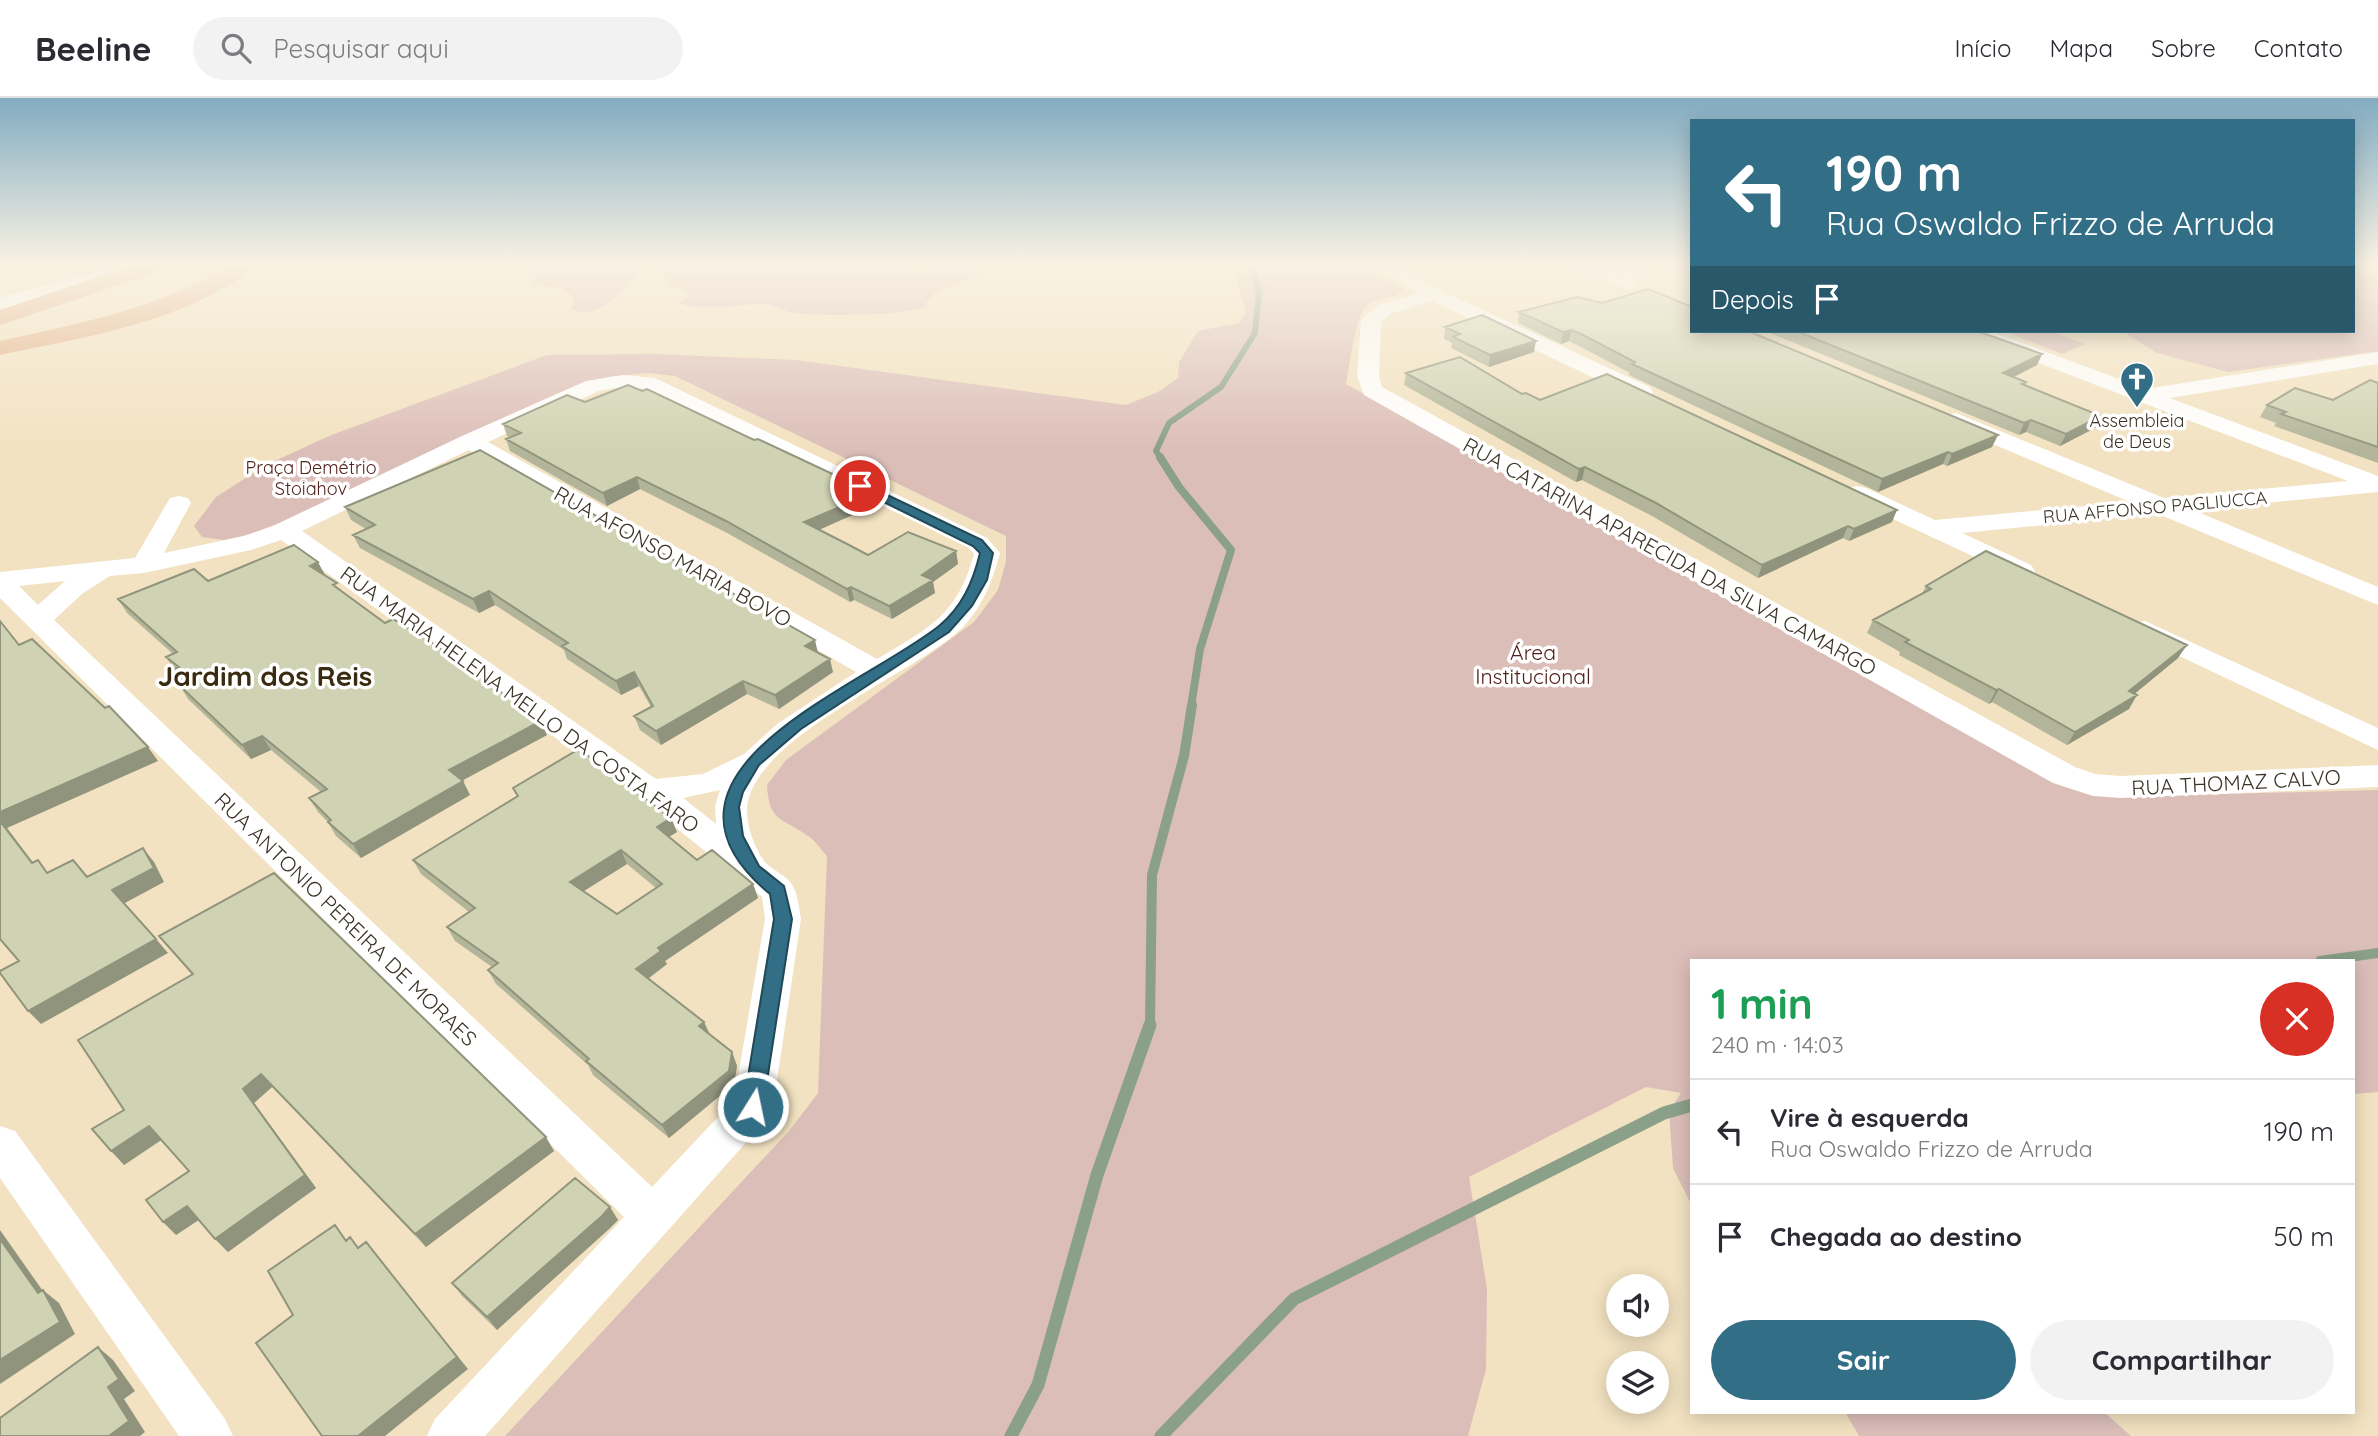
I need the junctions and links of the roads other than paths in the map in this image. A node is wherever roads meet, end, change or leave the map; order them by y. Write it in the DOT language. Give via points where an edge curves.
graph roads {
  1 [pos="89,326"];
  2 [pos="95,326"];
  3 [pos="1371,326"];
  4 [pos="1502,326"];
  5 [pos="81,330"];
  6 [pos="1977,333"];
  7 [pos="0,348"];
  8 [pos="2378,358"];
  9 [pos="2319,368"];
  10 [pos="2365,384"];
  11 [pos="2147,395"];
  12 [pos="1667,404"];
  13 [pos="1941,414"];
  14 [pos="470,441"];
  15 [pos="2091,476"];
  16 [pos="1837,483"];
  17 [pos="2378,484"];
  18 [pos="2225,500"];
  19 [pos="179,503"];
  20 [pos="2163,507"];
  21 [pos="2114,510"];
  22 [pos="1932,528"];
  23 [pos="284,530"];
  24 [pos="2237,537"];
  25 [pos="144,565"];
  26 [pos="114,569"];
  27 [pos="0,582"];
  28 [pos="2045,582"];
  29 [pos="2378,597"];
  30 [pos="2120,617"];
  31 [pos="38,620"];
  32 [pos="876,671"];
  33 [pos="2333,718"];
  34 [pos="2378,740"];
  35 [pos="753,761"];
  36 [pos="2378,775"];
  37 [pos="2093,785"];
  38 [pos="650,790"];
  39 [pos="753,870"];
  40 [pos="0,1144"];
  41 [pos="654,1218"];
  42 [pos="208,1436"];
  43 [pos="452,1436"];
  1 -- 5 [label="main road"];
  2 -- 5 [label="main road"];
  3 -- 37 [label="street, RUA CATARINA APARECIDA DA SILVA CAMARGO" via="1368,376 1372,390 2064,775"];
  4 -- 12 [label="street"];
  5 -- 7 [label="main road"];
  6 -- 11 [label="street"];
  8 -- 9 [label="street"];
  9 -- 10 [label="street"];
  9 -- 11 [label="street"];
  11 -- 17 [label="street"];
  13 -- 15 [label="street"];
  14 -- 23 [label="street"];
  14 -- 32 [label="street, RUA AFONSO MARIA BOVO"];
  14 -- 32 [label="street" via="594,386 647,383 978,543 987,553 980,580 965,606 944,629"];
  15 -- 20 [label="street"];
  15 -- 21 [label="street"];
  16 -- 22 [label="street"];
  17 -- 18 [label="street, RUA AFFONSO PAGLIUCCA"];
  18 -- 20 [label="street, RUA AFFONSO PAGLIUCCA"];
  18 -- 24 [label="street" via="2227,523"];
  19 -- 25 [label="street"];
  20 -- 21 [label="street, RUA AFFONSO PAGLIUCCA"];
  20 -- 24 [label="street"];
  21 -- 22 [label="street, RUA AFFONSO PAGLIUCCA"];
  22 -- 28 [label="street"];
  23 -- 25 [label="street"];
  23 -- 38 [label="street, RUA MARIA HELENA MELLO DA COSTA FARO"];
  24 -- 29 [label="street"];
  25 -- 26 [label="street"];
  26 -- 27 [label="street"];
  26 -- 31 [label="street" via="74,587"];
  27 -- 31 [label="street, RUA ANTONIO PEREIRA DE MORAES"];
  30 -- 33 [label="street"];
  31 -- 41 [label="street, RUA ANTONIO PEREIRA DE MORAES"];
  32 -- 35 [label="street" via="796,725"];
  33 -- 34 [label="street"];
  33 -- 36 [label="street"];
  35 -- 38 [label="street" via="718,782"];
  35 -- 39 [label="street" via="730,807 735,836"];
  36 -- 37 [label="street, RUA THOMAZ CALVO"];
  38 -- 39 [label="street, RUA MARIA HELENA MELLO DA COSTA FARO"];
  39 -- 41 [label="street" via="778,891 783,919 753,1107"];
  40 -- 42 [label="street"];
  41 -- 43 [label="street"];
}
